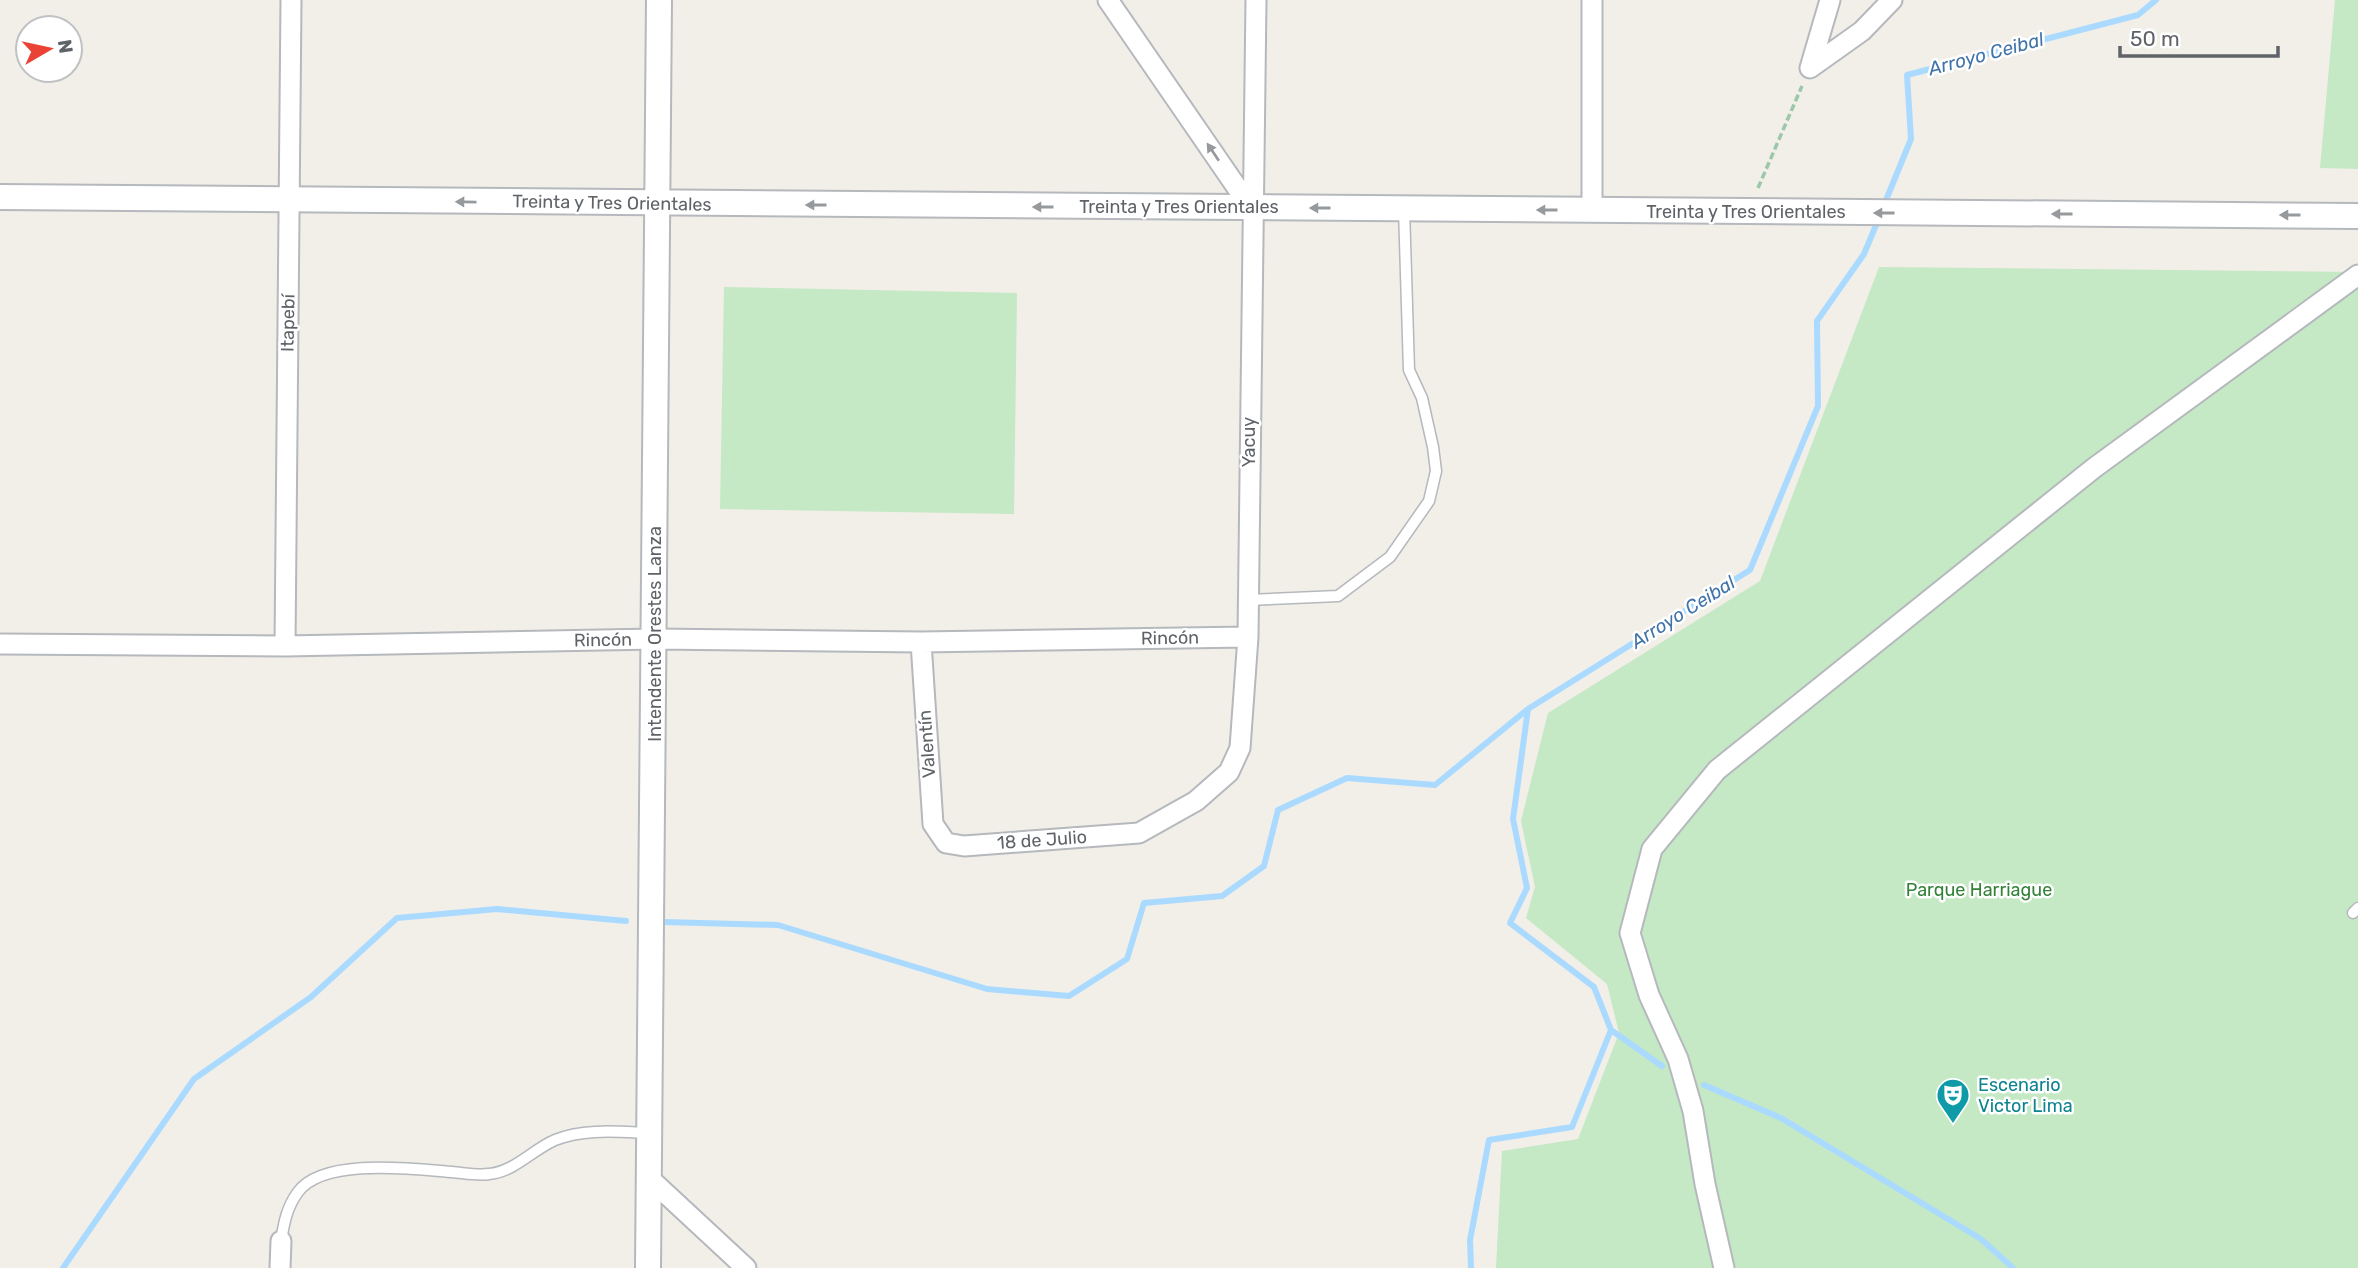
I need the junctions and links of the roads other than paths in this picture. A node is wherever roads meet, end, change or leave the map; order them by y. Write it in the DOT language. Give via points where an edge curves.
graph roads {
  1 [pos="291,0"];
  2 [pos="659,0"];
  3 [pos="1108,0"];
  4 [pos="1256,0"];
  5 [pos="1592,0"];
  6 [pos="1830,0"];
  7 [pos="1892,0"];
  8 [pos="0,197"];
  9 [pos="289,200"];
  10 [pos="657,204"];
  11 [pos="1251,208"];
  12 [pos="1404,209"];
  13 [pos="1592,211"];
  14 [pos="2358,216"];
  15 [pos="2358,275"];
  16 [pos="1248,600"];
  17 [pos="1248,637"];
  18 [pos="655,639"];
  19 [pos="921,642"];
  20 [pos="0,644"];
  21 [pos="285,646"];
  22 [pos="1139,834"];
  23 [pos="946,843"];
  24 [pos="651,1133"];
  25 [pos="649,1178"];
  26 [pos="281,1241"];
  27 [pos="280,1268"];
  28 [pos="648,1268"];
  29 [pos="746,1268"];
  30 [pos="1724,1268"];
  1 -- 9 [label="street, Itapebí"];
  2 -- 10 [label="street, Intendente Orestes Lanza"];
  11 -- 3 [label="street, one-way"];
  4 -- 11 [label="street, Yacuy"];
  5 -- 13 [label="street"];
  6 -- 7 [label="street" via="1810,68 1862,31"];
  8 -- 9 [label="street, Treinta y Tres Orientales"];
  10 -- 9 [label="street, Treinta y Tres Orientales, one-way"];
  9 -- 21 [label="street, Itapebí"];
  11 -- 10 [label="street, Treinta y Tres Orientales, one-way"];
  10 -- 18 [label="street, Intendente Orestes Lanza"];
  12 -- 11 [label="street, Treinta y Tres Orientales, one-way"];
  11 -- 16 [label="street, Yacuy"];
  13 -- 12 [label="street, Treinta y Tres Orientales, one-way"];
  12 -- 16 [label="lane" via="1409,370 1422,398 1436,471 1429,501 1390,557 1338,596"];
  14 -- 13 [label="street, Treinta y Tres Orientales, one-way"];
  15 -- 30 [label="street" via="2094,468 1728,762 1652,849 1630,933 1690,1098"];
  16 -- 17 [label="street, Yacuy"];
  17 -- 19 [label="street, Rincón"];
  17 -- 22 [label="street, Yacuy" via="1240,748 1229,772 1196,801"];
  18 -- 19 [label="street, Rincón"];
  18 -- 21 [label="street, Rincón"];
  18 -- 24 [label="street, Intendente Orestes Lanza"];
  19 -- 23 [label="street, Valentín" via="933,824"];
  20 -- 21 [label="street, Rincón"];
  22 -- 23 [label="street, 18 de Julio" via="964,846"];
  24 -- 25 [label="street, Intendente Orestes Lanza"];
  24 -- 26 [label="lane" via="598,1132 558,1139 509,1170 489,1174 400,1169 339,1170 321,1175 300,1189 285,1213"];
  25 -- 28 [label="street, Intendente Orestes Lanza"];
  25 -- 29 [label="street"];
  26 -- 27 [label="street"];
}
